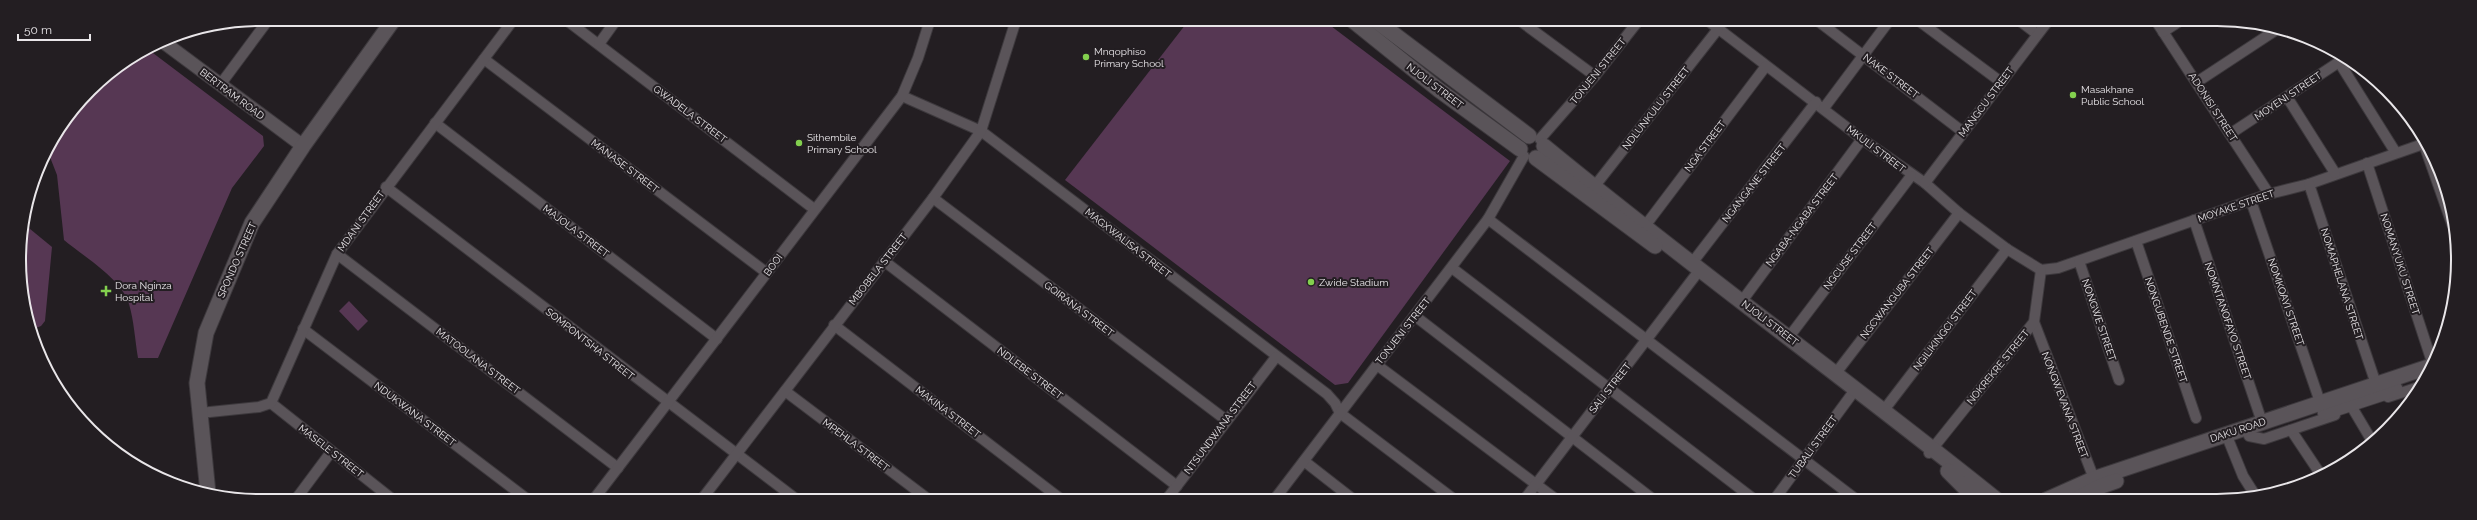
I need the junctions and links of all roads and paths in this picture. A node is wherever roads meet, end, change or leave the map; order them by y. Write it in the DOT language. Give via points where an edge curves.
graph roads {
  1 [pos="264,26"];
  2 [pos="389,26"];
  3 [pos="509,26"];
  4 [pos="574,26"];
  5 [pos="612,26"];
  6 [pos="928,26"];
  7 [pos="1014,26"];
  8 [pos="1359,26"];
  9 [pos="1383,26"];
  10 [pos="1532,26"];
  11 [pos="1633,26"];
  12 [pos="1716,26"];
  13 [pos="1825,26"];
  14 [pos="1885,26"];
  15 [pos="1926,26"];
  16 [pos="2027,26"];
  17 [pos="2044,26"];
  18 [pos="2159,26"];
  19 [pos="2172,26"];
  20 [pos="1718,28"];
  21 [pos="2163,32"];
  22 [pos="2272,32"];
  23 [pos="2037,34"];
  24 [pos="598,44"];
  25 [pos="167,45"];
  26 [pos="1863,55"];
  27 [pos="484,58"];
  28 [pos="2341,61"];
  29 [pos="2344,63"];
  30 [pos="1766,66"];
  31 [pos="1595,76"];
  32 [pos="2001,82"];
  33 [pos="2196,82"];
  34 [pos="220,85"];
  35 [pos="902,96"];
  36 [pos="2287,97"];
  37 [pos="1820,105"];
  38 [pos="435,124"];
  39 [pos="981,131"];
  40 [pos="1963,132"];
  41 [pos="2230,134"];
  42 [pos="1862,139"];
  43 [pos="1538,140"];
  44 [pos="2421,145"];
  45 [pos="303,146"];
  46 [pos="2396,153"];
  47 [pos="1527,154"];
  48 [pos="2367,163"];
  49 [pos="2433,171"];
  50 [pos="2335,173"];
  51 [pos="1912,176"];
  52 [pos="1925,183"];
  53 [pos="2309,184"];
  54 [pos="386,187"];
  55 [pos="1594,188"];
  56 [pos="2269,194"];
  57 [pos="2442,196"];
  58 [pos="933,198"];
  59 [pos="2252,201"];
  60 [pos="814,209"];
  61 [pos="1959,213"];
  62 [pos="1488,219"];
  63 [pos="2194,220"];
  64 [pos="1645,226"];
  65 [pos="2136,241"];
  66 [pos="2007,249"];
  67 [pos="337,254"];
  68 [pos="2079,260"];
  69 [pos="884,261"];
  70 [pos="1452,268"];
  71 [pos="1693,270"];
  72 [pos="2044,270"];
  73 [pos="767,273"];
  74 [pos="1742,301"];
  75 [pos="1415,316"];
  76 [pos="2034,322"];
  77 [pos="834,325"];
  78 [pos="303,329"];
  79 [pos="1789,337"];
  80 [pos="717,339"];
  81 [pos="1647,341"];
  82 [pos="2430,356"];
  83 [pos="1276,357"];
  84 [pos="1376,365"];
  85 [pos="2425,368"];
  86 [pos="1836,373"];
  87 [pos="2119,380"];
  88 [pos="2417,381"];
  89 [pos="2376,384"];
  90 [pos="1609,388"];
  91 [pos="785,391"];
  92 [pos="2412,391"];
  93 [pos="1852,394"];
  94 [pos="2320,402"];
  95 [pos="271,403"];
  96 [pos="668,404"];
  97 [pos="2350,406"];
  98 [pos="1884,410"];
  99 [pos="200,413"];
  100 [pos="1340,413"];
  101 [pos="2196,418"];
  102 [pos="1226,420"];
  103 [pos="2262,422"];
  104 [pos="2291,430"];
  105 [pos="1572,436"];
  106 [pos="2249,436"];
  107 [pos="2370,437"];
  108 [pos="2227,439"];
  109 [pos="1931,450"];
  110 [pos="331,452"];
  111 [pos="736,454"];
  112 [pos="1805,460"];
  113 [pos="1304,461"];
  114 [pos="618,468"];
  115 [pos="2318,471"];
  116 [pos="2096,483"];
  117 [pos="1536,484"];
  118 [pos="1177,486"];
  119 [pos="208,488"];
  120 [pos="2253,491"];
  121 [pos="300,494"];
  122 [pos="386,494"];
  123 [pos="520,494"];
  124 [pos="598,494"];
  125 [pos="706,494"];
  126 [pos="789,494"];
  127 [pos="920,494"];
  128 [pos="1054,494"];
  129 [pos="1171,494"];
  130 [pos="1279,494"];
  131 [pos="1346,494"];
  132 [pos="1447,494"];
  133 [pos="1528,494"];
  134 [pos="1549,494"];
  135 [pos="1646,494"];
  136 [pos="1748,494"];
  137 [pos="1779,494"];
  138 [pos="1848,494"];
  139 [pos="1971,494"];
  140 [pos="1989,494"];
  141 [pos="2064,494"];
  142 [pos="2082,494"];
  1 -- 34 [label="street"];
  2 -- 45 [label="main road, SPONDO STREET"];
  3 -- 27 [label="street, MDANI STREET"];
  4 -- 24 [label="street, GWADELA STREET"];
  5 -- 24 [label="street"];
  6 -- 35 [label="street, BOOI"];
  7 -- 39 [label="street, MBOBELA STREET"];
  8 -- 47 [label="main road, NJOLI STREET" via="1439,90"];
  9 -- 43 [label="main road, NJOLI STREET"];
  10 -- 31 [label="street"];
  11 -- 31 [label="street, TONJENI STREET"];
  12 -- 20 [label="street, MKULI STREET"];
  13 -- 26 [label="street, NAKE STREET"];
  14 -- 26 [label="street, NGANGANE STREET"];
  15 -- 32 [label="street"];
  16 -- 23 [label="street"];
  17 -- 23 [label="street, MANGCU STREET"];
  18 -- 21 [label="street, ADONISI STREET"];
  19 -- 21 [label="street"];
  20 -- 30 [label="street, MKULI STREET"];
  20 -- 55 [label="street, NDLUNKULU STREET"];
  21 -- 33 [label="street, ADONISI STREET"];
  22 -- 33 [label="street"];
  23 -- 32 [label="street, MANGCU STREET"];
  24 -- 60 [label="street, GWADELA STREET"];
  25 -- 34 [label="street, BERTRAM ROAD"];
  26 -- 37 [label="street, NGANGANE STREET"];
  26 -- 40 [label="street, NAKE STREET"];
  27 -- 38 [label="street, MDANI STREET"];
  27 -- 73 [label="street, MANASE STREET"];
  28 -- 36 [label="street, MOYENI STREET"];
  29 -- 46 [label="street"];
  30 -- 37 [label="street, MKULI STREET"];
  30 -- 64 [label="street, NGA STREET"];
  31 -- 43 [label="street, TONJENI STREET"];
  32 -- 40 [label="street, MANGCU STREET"];
  33 -- 41 [label="street, ADONISI STREET"];
  34 -- 45 [label="street, BERTRAM ROAD"];
  35 -- 39 [label="street, MAGXWALISA STREET"];
  35 -- 60 [label="street, BOOI"];
  36 -- 41 [label="street, MOYENI STREET"];
  36 -- 50 [label="street"];
  37 -- 42 [label="street, MKULI STREET"];
  37 -- 71 [label="street, NGANGANE STREET"];
  38 -- 54 [label="street, MDANI STREET"];
  38 -- 80 [label="street, MAJOLA STREET"];
  39 -- 58 [label="street, MBOBELA STREET"];
  39 -- 83 [label="street, MAGXWALISA STREET"];
  40 -- 52 [label="street, MANGCU STREET"];
  41 -- 56 [label="street, ADONISI STREET"];
  42 -- 51 [label="street, MKULI STREET"];
  42 -- 74 [label="street, NGABA-NGABA STREET"];
  43 -- 47 [label="main road" via="1542,154"];
  43 -- 47 [label="main road" via="1522,141"];
  43 -- 55 [label="main road, NJOLI STREET"];
  44 -- 46 [label="street, MOYAKE STREET"];
  45 -- 99 [label="main road, SPONDO STREET" via="252,223 206,333 197,383"];
  46 -- 48 [label="street, MOYAKE STREET"];
  47 -- 62 [label="street, TONJENI STREET"];
  47 -- 71 [label="main road, NJOLI STREET"];
  48 -- 50 [label="street, MOYAKE STREET"];
  48 -- 82 [label="street, NOMANYUKU STREET"];
  49 -- 57 [label="street"];
  50 -- 53 [label="street, MOYAKE STREET"];
  51 -- 52 [label="street, MKULI STREET"];
  51 -- 79 [label="street, NGCUSE STREET"];
  52 -- 61 [label="street, MKULI STREET"];
  53 -- 56 [label="street, MOYAKE STREET"];
  53 -- 89 [label="street, NOMAPHELANA STREET"];
  54 -- 67 [label="street, MDANI STREET"];
  54 -- 96 [label="street, SOMPONTSHA STREET"];
  55 -- 64 [label="main road, NJOLI STREET"];
  56 -- 59 [label="street, MOYAKE STREET"];
  58 -- 69 [label="street, MBOBELA STREET"];
  58 -- 102 [label="street, GQIRANA STREET"];
  59 -- 63 [label="street, MOYAKE STREET"];
  59 -- 94 [label="street, NOMKQAYI STREET"];
  60 -- 73 [label="street, BOOI"];
  61 -- 66 [label="street, MKULI STREET"];
  61 -- 86 [label="street, NGCWANGUBA STREET"];
  62 -- 70 [label="street, TONJENI STREET"];
  62 -- 81 [label="street"];
  63 -- 65 [label="street, MOYAKE STREET"];
  63 -- 103 [label="street, NOMNTANOFAYO STREET"];
  64 -- 71 [label="main road, NJOLI STREET"];
  65 -- 68 [label="street, MOYAKE STREET"];
  65 -- 101 [label="street, NONGUBENDE STREET"];
  66 -- 72 [label="street, MKULI STREET"];
  66 -- 98 [label="street, NGILIKINGCI STREET"];
  67 -- 78 [label="street, MDANI STREET"];
  67 -- 114 [label="street, MATOOLANA STREET"];
  68 -- 72 [label="street, MOYAKE STREET"];
  68 -- 87 [label="street, NONGWE STREET"];
  69 -- 77 [label="street, MBOBELA STREET"];
  69 -- 118 [label="street, NDLEBE STREET"];
  70 -- 75 [label="street, TONJENI STREET"];
  70 -- 90 [label="street"];
  71 -- 74 [label="main road, NJOLI STREET"];
  71 -- 81 [label="street, SALI STREET"];
  71 -- 93 [label="main road, NJOLI STREET"];
  72 -- 76 [label="street, NOKREKRE STREET"];
  73 -- 80 [label="street, BOOI"];
  74 -- 79 [label="main road, NJOLI STREET"];
  75 -- 84 [label="street, TONJENI STREET"];
  75 -- 105 [label="street"];
  76 -- 109 [label="street, NOKREKRE STREET"];
  76 -- 116 [label="street, NONGWEVANA STREET"];
  77 -- 91 [label="street, MBOBELA STREET"];
  77 -- 128 [label="street, MAKINA STREET"];
  78 -- 95 [label="street, MDANI STREET"];
  78 -- 123 [label="street, NDUKWANA STREET"];
  79 -- 86 [label="main road, NJOLI STREET"];
  80 -- 96 [label="street, BOOI"];
  81 -- 90 [label="street, SALI STREET"];
  81 -- 112 [label="street"];
  83 -- 100 [label="street, MAGXWALISA STREET" via="1327,394"];
  83 -- 102 [label="street, NTSUNDWANA STREET"];
  84 -- 100 [label="street, TONJENI STREET"];
  84 -- 117 [label="street"];
  85 -- 89 [label="main road, DAKU ROAD"];
  86 -- 98 [label="main road, NJOLI STREET"];
  88 -- 97 [label="main road, DAKU ROAD"];
  89 -- 94 [label="main road, DAKU ROAD"];
  90 -- 105 [label="street, SALI STREET"];
  90 -- 136 [label="street"];
  91 -- 111 [label="street, MBOBELA STREET"];
  91 -- 127 [label="street, MPEHLA STREET"];
  92 -- 97 [label="street"];
  93 -- 109 [label="main road, NJOLI STREET"];
  93 -- 112 [label="street, TUBALI STREET"];
  94 -- 103 [label="main road, DAKU ROAD"];
  95 -- 99 [label="street" via="259,407"];
  95 -- 110 [label="street, MASELE STREET"];
  96 -- 111 [label="street, SOMPONTSHA STREET"];
  96 -- 114 [label="street, BOOI"];
  97 -- 104 [label="street"];
  97 -- 106 [label="main road, DAKU ROAD"];
  97 -- 107 [label="street"];
  98 -- 109 [label="main road, NJOLI STREET"];
  99 -- 119 [label="main road, SPONDO STREET"];
  100 -- 113 [label="street, TONJENI STREET"];
  100 -- 132 [label="street, MAGXWALISA STREET"];
  102 -- 118 [label="street, NTSUNDWANA STREET"];
  103 -- 108 [label="main road, DAKU ROAD"];
  104 -- 106 [label="street" via="2264,439"];
  104 -- 115 [label="street"];
  105 -- 117 [label="street, SALI STREET"];
  105 -- 135 [label="street"];
  106 -- 108 [label="main road, DAKU ROAD"];
  108 -- 116 [label="main road, DAKU ROAD"];
  108 -- 120 [label="street"];
  109 -- 139 [label="main road, NJOLI STREET"];
  109 -- 140 [label="main road, NJOLI STREET"];
  110 -- 121 [label="street"];
  110 -- 122 [label="street, MASELE STREET"];
  111 -- 125 [label="street, MBOBELA STREET"];
  111 -- 126 [label="street, SOMPONTSHA STREET"];
  112 -- 137 [label="street, TUBALI STREET"];
  112 -- 138 [label="street"];
  113 -- 130 [label="street, TONJENI STREET"];
  113 -- 131 [label="street"];
  114 -- 124 [label="street, BOOI"];
  116 -- 141 [label="main road, DAKU ROAD"];
  116 -- 142 [label="main road, DAKU ROAD"];
  117 -- 133 [label="street, SALI STREET"];
  117 -- 134 [label="street"];
  118 -- 129 [label="street, NTSUNDWANA STREET"];
}
